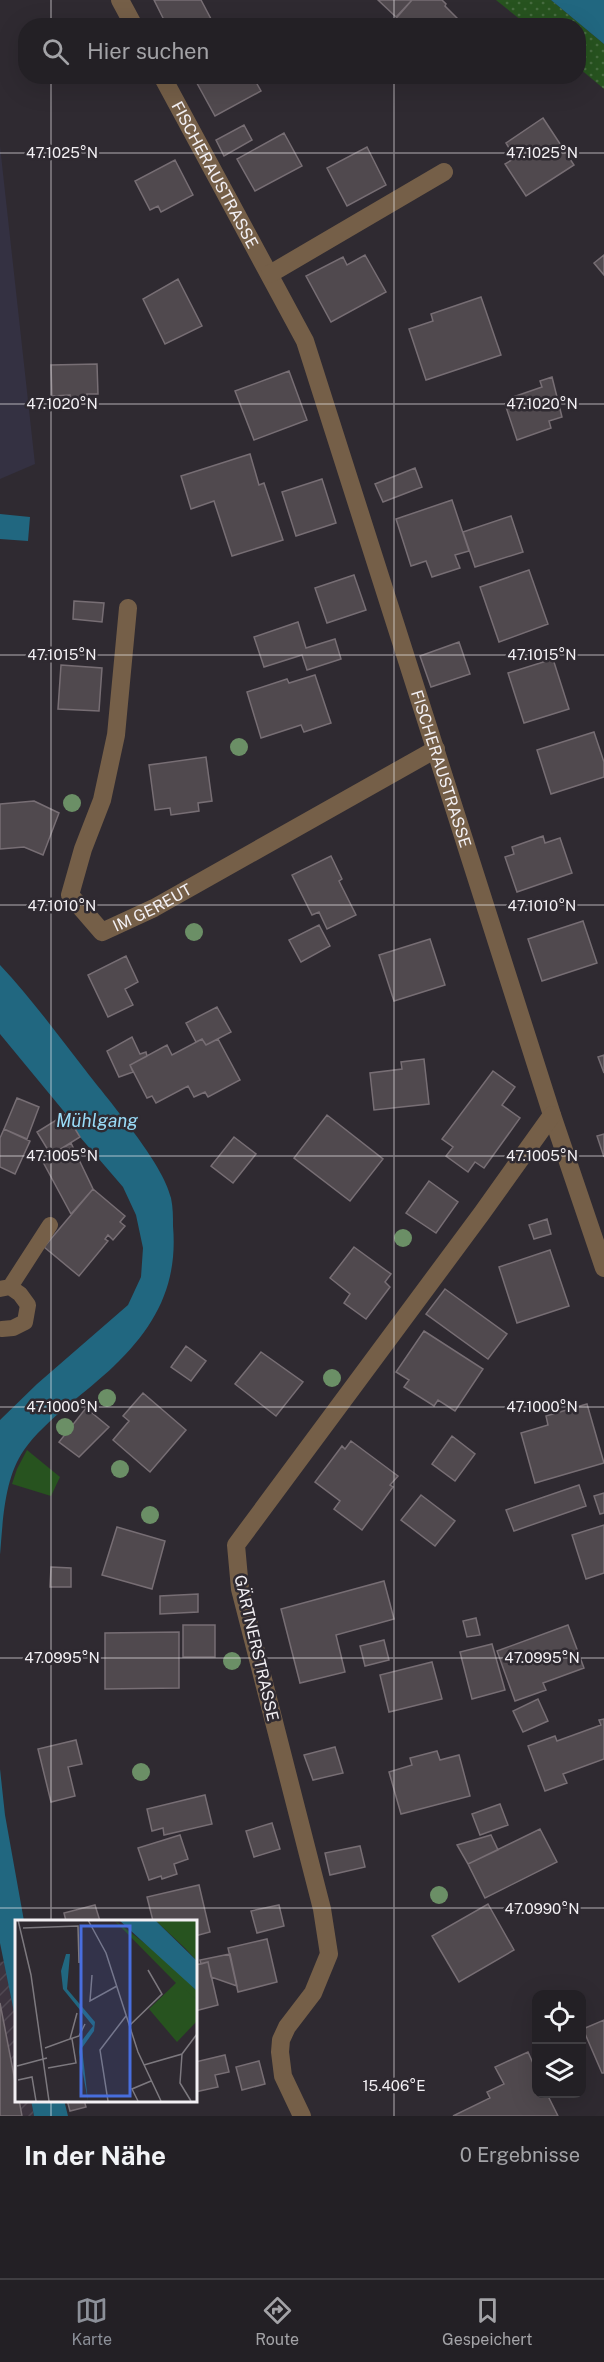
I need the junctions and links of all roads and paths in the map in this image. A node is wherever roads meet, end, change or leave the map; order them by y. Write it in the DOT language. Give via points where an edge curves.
graph roads {
  1 [pos="120,0"];
  2 [pos="130,18"];
  3 [pos="166,84"];
  4 [pos="444,172"];
  5 [pos="270,274"];
  6 [pos="128,608"];
  7 [pos="436,749"];
  8 [pos="552,1115"];
  9 [pos="50,1225"];
  10 [pos="600,1240"];
  11 [pos="604,1268"];
  12 [pos="5,1288"];
  13 [pos="1,1329"];
  14 [pos="302,2116"];
  1 -- 2 [label="street"];
  3 -- 5 [label="street, FISCHERAUSTRASSE"];
  4 -- 5 [label="street"];
  5 -- 7 [label="street, FISCHERAUSTRASSE" via="305,341"];
  6 -- 7 [label="street, IM GEREUT" via="116,735 102,800 70,895 102,932 154,908"];
  7 -- 8 [label="street, FISCHERAUSTRASSE"];
  8 -- 10 [label="street, FISCHERAUSTRASSE"];
  8 -- 14 [label="street, GÄRTNERSTRASSE" via="236,1545 240,1589 322,1909 328,1954 313,1993 281,2040 283,2076"];
  9 -- 12 [label="lane"];
  10 -- 11 [label="street, FISCHERAUSTRASSE"];
  12 -- 13 [label="lane" via="20,1294 28,1305 25,1322"];
}
